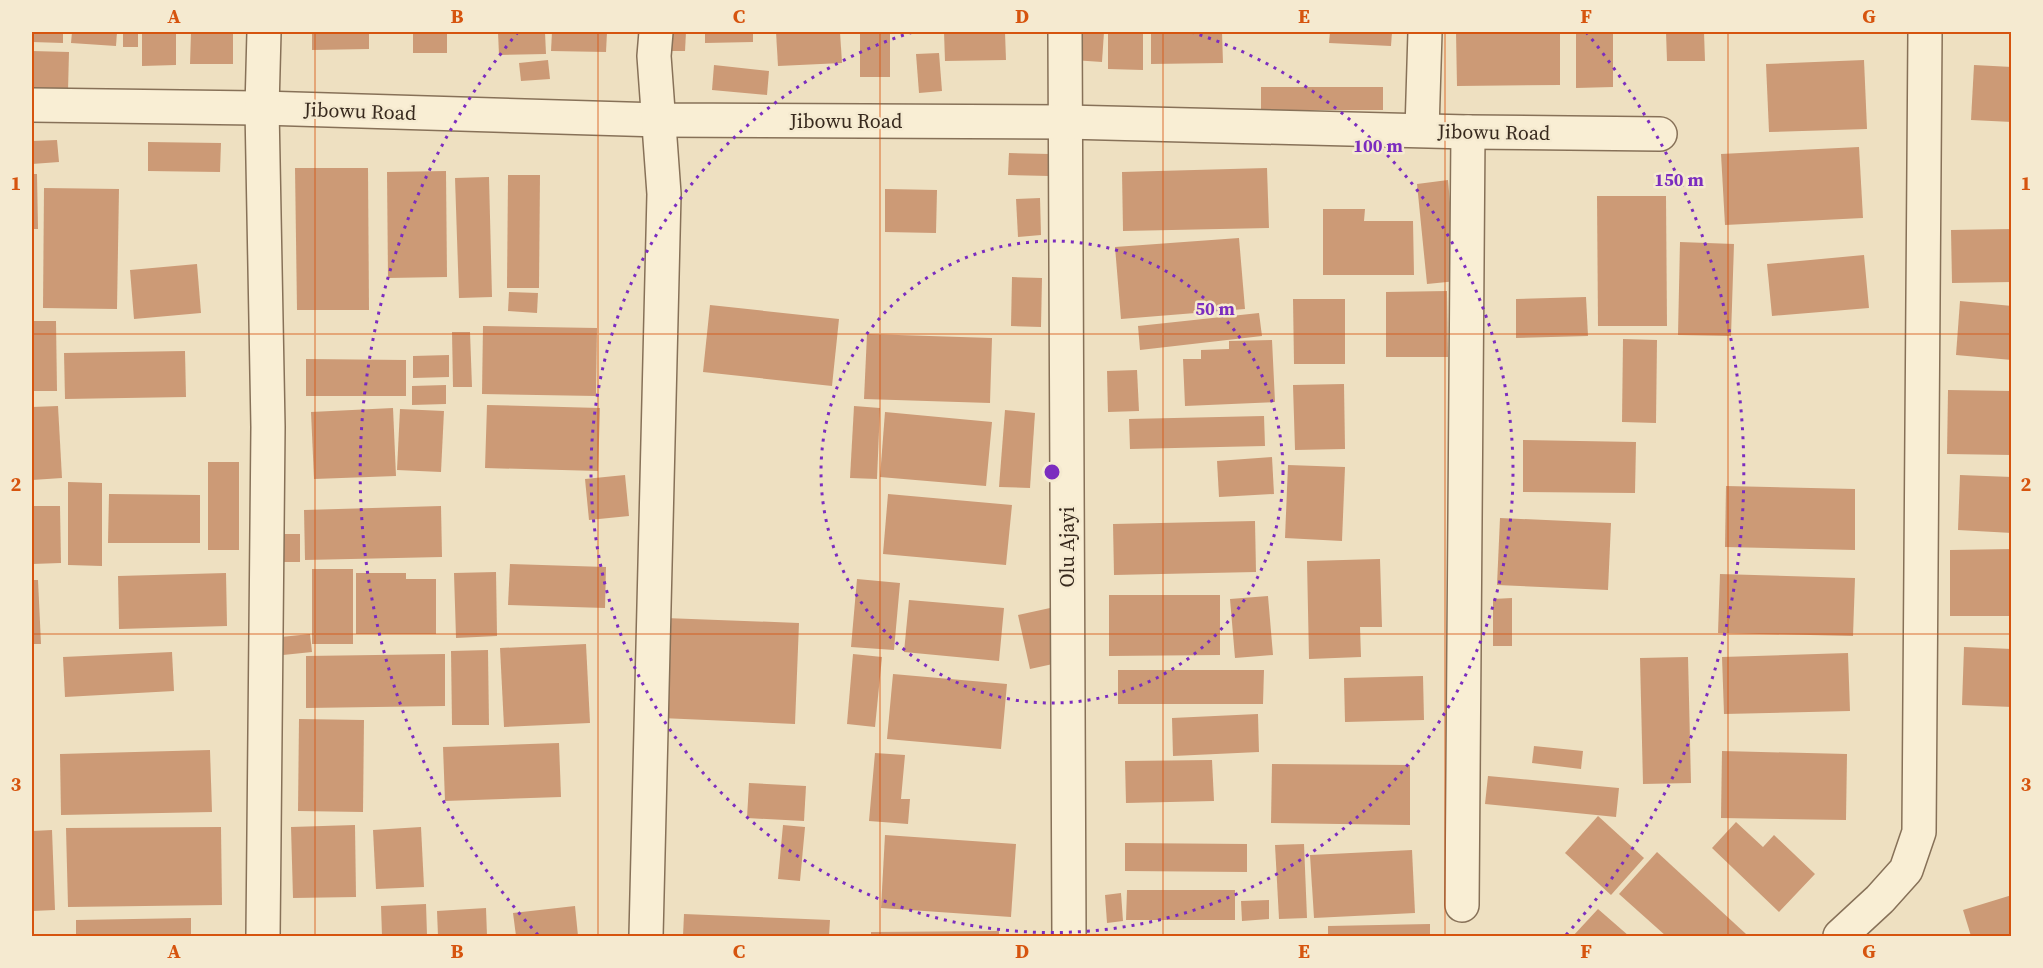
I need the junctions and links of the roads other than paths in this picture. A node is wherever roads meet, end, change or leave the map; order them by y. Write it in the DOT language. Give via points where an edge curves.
graph roads {
  1 [pos="264,32"];
  2 [pos="656,32"];
  3 [pos="1065,32"];
  4 [pos="1425,32"];
  5 [pos="1925,32"];
  6 [pos="32,105"];
  7 [pos="262,108"];
  8 [pos="660,120"];
  9 [pos="1066,122"];
  10 [pos="1422,130"];
  11 [pos="1468,132"];
  12 [pos="1660,134"];
  13 [pos="1462,905"];
  14 [pos="263,936"];
  15 [pos="646,936"];
  16 [pos="1069,936"];
  17 [pos="1840,936"];
  1 -- 7 [label="street"];
  2 -- 8 [label="street" via="654,56"];
  3 -- 9 [label="street, Olu Ajayi"];
  4 -- 10 [label="street"];
  5 -- 17 [label="street" via="1919,832 1906,870"];
  6 -- 7 [label="street, Jibowu Road"];
  7 -- 8 [label="street, Jibowu Road"];
  7 -- 14 [label="street" via="268,426"];
  8 -- 9 [label="street, Jibowu Road"];
  8 -- 15 [label="street" via="664,194"];
  9 -- 10 [label="street, Jibowu Road"];
  9 -- 16 [label="street, Olu Ajayi"];
  10 -- 11 [label="street, Jibowu Road"];
  11 -- 12 [label="street, Jibowu Road"];
  11 -- 13 [label="street"];
}
